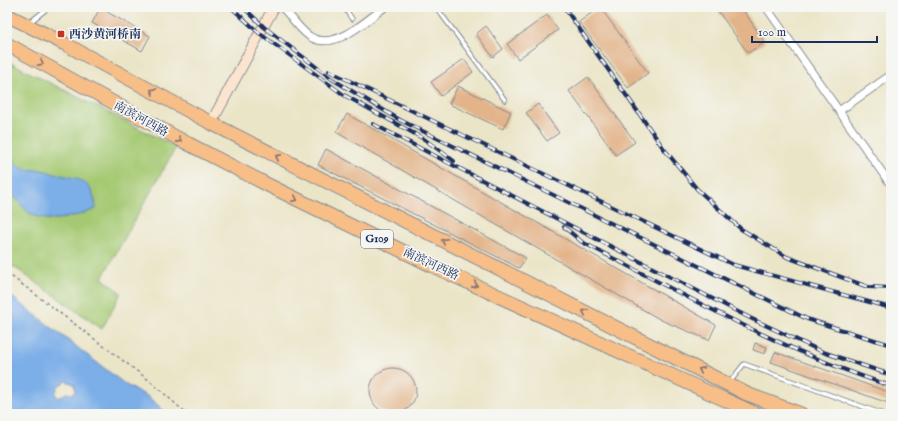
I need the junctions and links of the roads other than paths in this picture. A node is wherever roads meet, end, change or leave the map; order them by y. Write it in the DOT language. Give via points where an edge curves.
graph roads {
  1 [pos="49,7"];
  2 [pos="274,7"];
  3 [pos="282,7"];
  4 [pos="344,7"];
  5 [pos="385,7"];
  6 [pos="436,7"];
  7 [pos="766,7"];
  8 [pos="8,14"];
  9 [pos="352,19"];
  10 [pos="27,25"];
  11 [pos="7,44"];
  12 [pos="891,75"];
  13 [pos="506,100"];
  14 [pos="839,111"];
  15 [pos="211,123"];
  16 [pos="891,185"];
  17 [pos="728,384"];
  18 [pos="745,401"];
  19 [pos="756,414"];
  20 [pos="801,414"];
  21 [pos="883,414"];
  1 -- 10 [label="lane"];
  2 -- 15 [label="street"];
  3 -- 5 [label="street" via="310,37 331,41 343,36"];
  4 -- 9 [label="lane"];
  6 -- 13 [label="lane"];
  7 -- 14 [label="street"];
  8 -- 10 [label="highway, G109"];
  15 -- 10 [label="highway, G109, one-way"];
  11 -- 18 [label="highway, 南滨河西路 / G109, one-way" via="268,186 437,268"];
  12 -- 14 [label="street"];
  14 -- 16 [label="street"];
  17 -- 15 [label="highway, 南滨河西路 / G109, one-way"];
  17 -- 18 [label="highway, 南滨河西路 / G109"];
  17 -- 21 [label="lane" via="744,364"];
  18 -- 19 [label="highway, 南滨河西路 / G109"];
  18 -- 20 [label="highway, 南滨河西路 / G109"];
}
